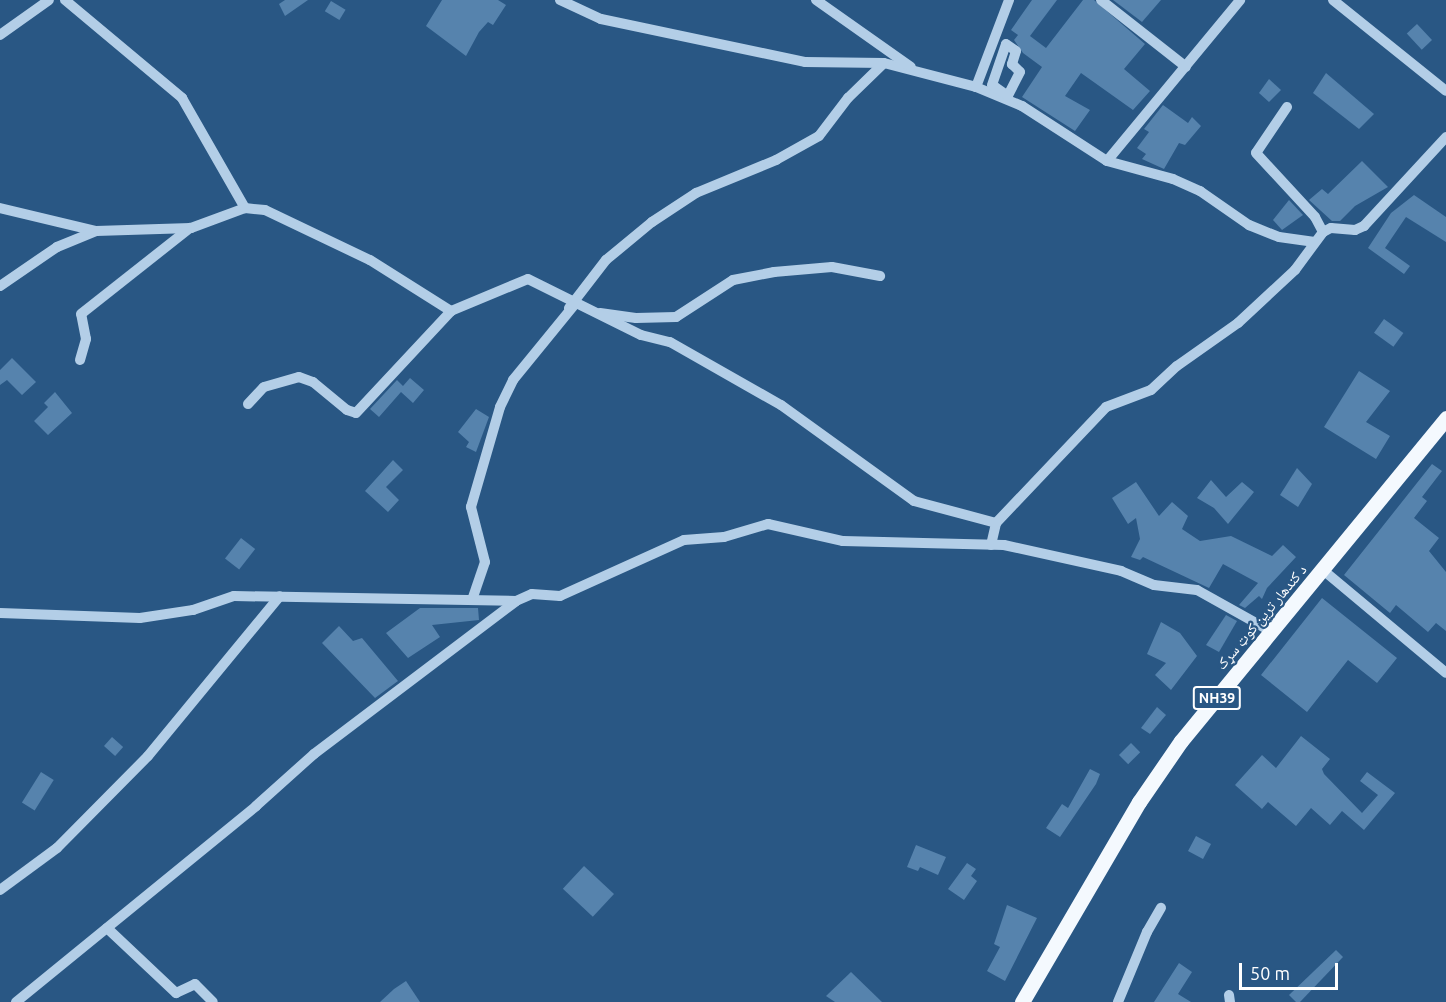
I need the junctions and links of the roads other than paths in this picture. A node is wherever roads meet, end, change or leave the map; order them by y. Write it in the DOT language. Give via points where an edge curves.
graph roads {
  1 [pos="49,0"];
  2 [pos="65,0"];
  3 [pos="560,0"];
  4 [pos="816,0"];
  5 [pos="1009,0"];
  6 [pos="1101,0"];
  7 [pos="1240,0"];
  8 [pos="1333,0"];
  9 [pos="0,35"];
  10 [pos="1006,44"];
  11 [pos="884,63"];
  12 [pos="1186,67"];
  13 [pos="918,72"];
  14 [pos="976,87"];
  15 [pos="1446,91"];
  16 [pos="1287,107"];
  17 [pos="1446,137"];
  18 [pos="1107,161"];
  19 [pos="245,207"];
  20 [pos="0,208"];
  21 [pos="191,228"];
  22 [pos="96,231"];
  23 [pos="1323,232"];
  24 [pos="1316,242"];
  25 [pos="880,276"];
  26 [pos="0,286"];
  27 [pos="575,304"];
  28 [pos="451,311"];
  29 [pos="80,360"];
  30 [pos="248,404"];
  31 [pos="1446,418"];
  32 [pos="996,523"];
  33 [pos="991,545"];
  34 [pos="1323,570"];
  35 [pos="280,596"];
  36 [pos="471,600"];
  37 [pos="516,601"];
  38 [pos="0,613"];
  39 [pos="1272,632"];
  40 [pos="1446,673"];
  41 [pos="0,890"];
  42 [pos="1161,908"];
  43 [pos="107,928"];
  44 [pos="16,1002"];
  45 [pos="213,1002"];
  46 [pos="1022,1002"];
  47 [pos="1118,1002"];
  1 -- 9 [label="street"];
  2 -- 19 [label="street" via="182,98"];
  3 -- 11 [label="street" via="601,19 805,62"];
  4 -- 13 [label="street"];
  5 -- 14 [label="street"];
  6 -- 12 [label="street"];
  7 -- 12 [label="street"];
  8 -- 15 [label="street"];
  10 -- 10 [label="street" via="992,85 1008,96 1020,72 1012,64 1016,51"];
  11 -- 13 [label="street"];
  11 -- 25 [label="street" via="848,98 819,136 776,160 696,193 652,222 606,260 569,308 636,318 676,317 733,280 832,267"];
  12 -- 18 [label="street"];
  13 -- 14 [label="street"];
  14 -- 18 [label="street" via="1022,106"];
  16 -- 23 [label="street" via="1256,153 1315,217"];
  17 -- 23 [label="street" via="1364,226"];
  18 -- 24 [label="street" via="1173,179 1200,191 1249,225 1279,237"];
  19 -- 21 [label="street"];
  19 -- 28 [label="street" via="265,210 370,260"];
  20 -- 22 [label="street"];
  21 -- 22 [label="street"];
  21 -- 29 [label="street" via="81,314 86,339"];
  22 -- 26 [label="street" via="57,247"];
  23 -- 24 [label="street"];
  24 -- 32 [label="street" via="1295,270 1238,323 1177,366 1152,390 1106,407"];
  27 -- 28 [label="street" via="528,279"];
  27 -- 32 [label="street" via="641,335 669,342 781,405 914,501"];
  27 -- 36 [label="street" via="513,380 500,407 471,507 484,562"];
  28 -- 30 [label="street" via="356,413 313,382 299,377 264,387"];
  31 -- 34 [label="main road, د کندهار ترين کوټ سړک / NH39"];
  32 -- 33 [label="street"];
  33 -- 37 [label="street" via="843,541 768,524 724,537 684,540 560,596 532,594"];
  33 -- 39 [label="street" via="1121,571 1154,585 1197,590"];
  34 -- 39 [label="main road, د کندهار ترين کوټ سړک / NH39"];
  34 -- 40 [label="street"];
  35 -- 36 [label="street"];
  35 -- 38 [label="street" via="234,596 193,610 140,618"];
  35 -- 41 [label="street" via="148,756 57,848"];
  36 -- 37 [label="street"];
  37 -- 43 [label="street" via="314,754"];
  39 -- 46 [label="main road, د کندهار ترين کوټ سړک / NH39" via="1181,741 1139,802"];
  42 -- 47 [label="street"];
  43 -- 44 [label="street"];
  43 -- 45 [label="street" via="176,993 195,984"];
}
